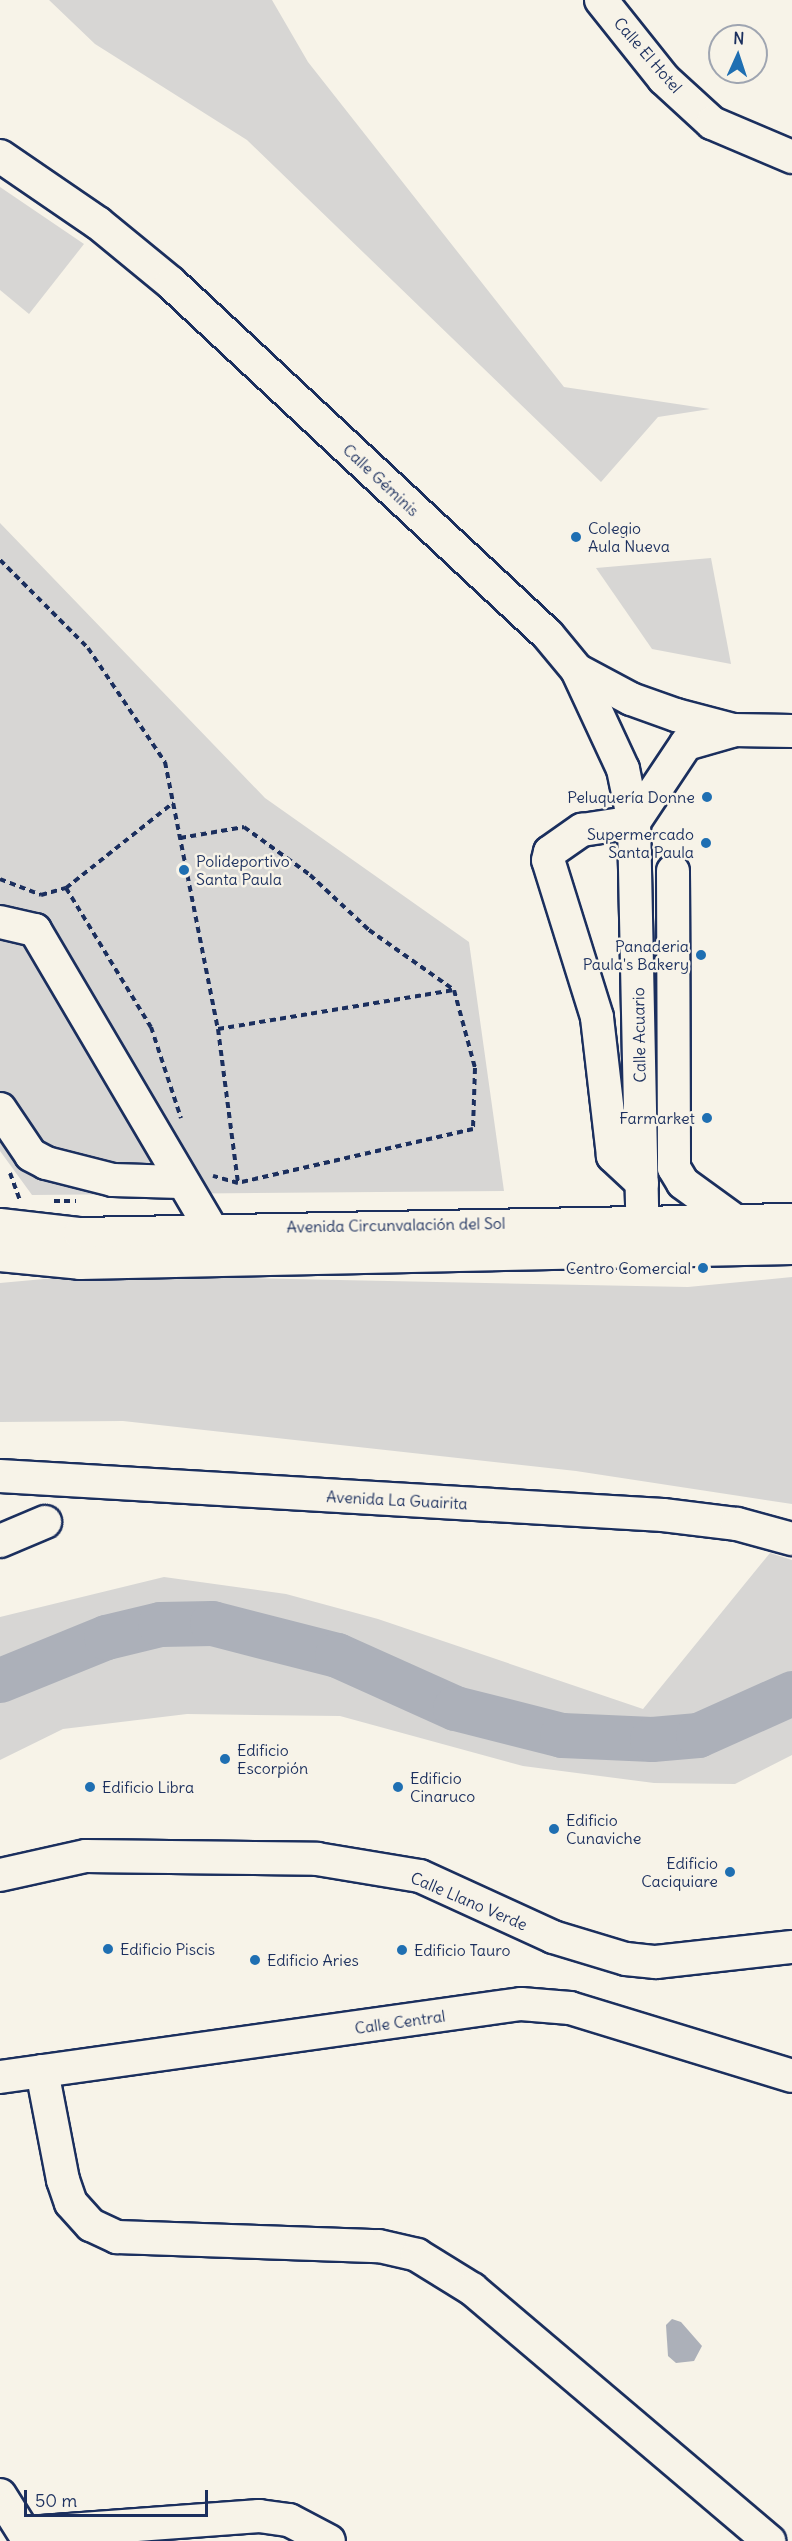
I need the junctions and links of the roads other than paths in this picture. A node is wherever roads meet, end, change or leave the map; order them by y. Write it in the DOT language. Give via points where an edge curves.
graph roads {
  1 [pos="601,0"];
  2 [pos="0,156"];
  3 [pos="792,157"];
  4 [pos="577,670"];
  5 [pos="733,730"];
  6 [pos="792,731"];
  7 [pos="634,822"];
  8 [pos="673,871"];
  9 [pos="0,922"];
  10 [pos="0,1109"];
  11 [pos="180,1182"];
  12 [pos="642,1183"];
  13 [pos="734,1220"];
  14 [pos="792,1220"];
  15 [pos="0,1225"];
  16 [pos="212,1230"];
  17 [pos="643,1234"];
  18 [pos="792,1248"];
  19 [pos="80,1249"];
  20 [pos="0,1255"];
  21 [pos="0,1476"];
  22 [pos="45,1522"];
  23 [pos="792,1539"];
  24 [pos="0,1541"];
  25 [pos="0,1875"];
  26 [pos="792,1947"];
  27 [pos="42,2071"];
  28 [pos="792,2076"];
  29 [pos="0,2077"];
  30 [pos="0,2495"];
  31 [pos="28,2537"];
  32 [pos="329,2541"];
  33 [pos="769,2541"];
  1 -- 3 [label="street, Calle El Hotel" via="664,79 712,123"];
  2 -- 4 [label="street, Calle Géminis" via="98,223 171,283 548,635"];
  4 -- 5 [label="street, Calle Géminis" via="631,699"];
  4 -- 7 [label="street, Calle Acuario" via="623,769"];
  5 -- 6 [label="street, Calle Géminis"];
  5 -- 7 [label="street" via="686,744"];
  7 -- 12 [label="street, Calle Acuario"];
  7 -- 12 [label="street" via="582,830 550,852 548,861 597,1017 613,1156"];
  8 -- 13 [label="street" via="672,1156 683,1183"];
  9 -- 11 [label="street" via="35,930"];
  10 -- 11 [label="street" via="31,1155 46,1163 113,1180"];
  11 -- 16 [label="street"];
  12 -- 17 [label="street, Calle Acuario"];
  13 -- 14 [label="street, Avenida Circunvalación del Sol"];
  13 -- 17 [label="street, Avenida Circunvalación del Sol"];
  15 -- 19 [label="street, Avenida Circunvalación del Sol"];
  16 -- 17 [label="street, Avenida Circunvalación del Sol"];
  16 -- 19 [label="street, Avenida Circunvalación del Sol"];
  17 -- 18 [label="street, Avenida Circunvalación del Sol"];
  17 -- 19 [label="street, Avenida Circunvalación del Sol"];
  19 -- 20 [label="street, Avenida Circunvalación del Sol"];
  21 -- 23 [label="street, Avenida La Guairita" via="663,1515 737,1524"];
  22 -- 24 [label="street"];
  25 -- 26 [label="street, Calle Llano Verde" via="86,1856 317,1859 420,1876 553,1937 626,1959 656,1962"];
  27 -- 28 [label="street, Calle Central" via="521,2004 570,2008"];
  27 -- 29 [label="street, Calle Central"];
  27 -- 33 [label="street" via="63,2180 71,2203 91,2225 117,2237 379,2246 417,2255 472,2289"];
  30 -- 31 [label="street"];
  31 -- 32 [label="street" via="259,2516 289,2520"];
}
